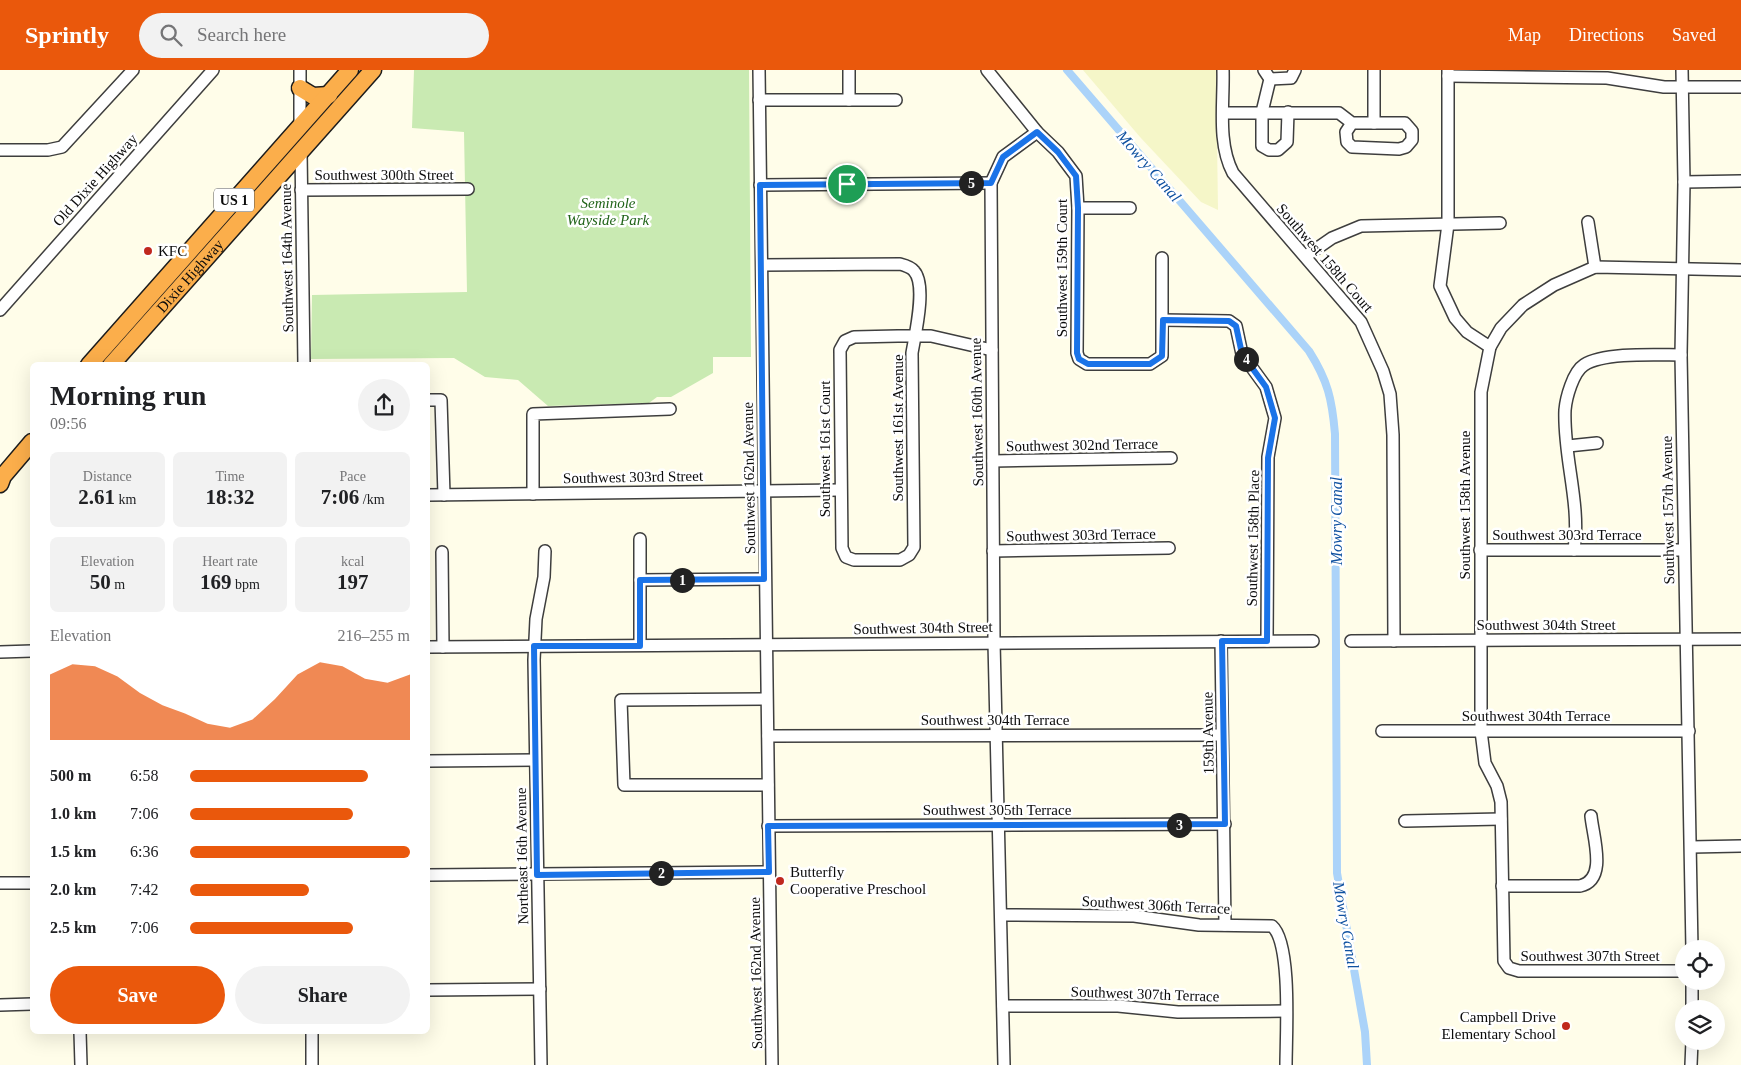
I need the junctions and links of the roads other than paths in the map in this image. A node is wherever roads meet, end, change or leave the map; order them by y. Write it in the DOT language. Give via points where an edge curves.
graph roads {
  1 [pos="133,70"];
  2 [pos="213,70"];
  3 [pos="300,70"];
  4 [pos="350,70"];
  5 [pos="372,70"];
  6 [pos="759,70"];
  7 [pos="849,70"];
  8 [pos="987,70"];
  9 [pos="1223,70"];
  10 [pos="1295,70"];
  11 [pos="1374,70"];
  12 [pos="1682,70"];
  13 [pos="1448,73"];
  14 [pos="1267,74"];
  15 [pos="1682,87"];
  16 [pos="1741,87"];
  17 [pos="300,88"];
  18 [pos="332,91"];
  19 [pos="759,100"];
  20 [pos="849,100"];
  21 [pos="896,100"];
  22 [pos="1262,112"];
  23 [pos="1288,112"];
  24 [pos="1224,113"];
  25 [pos="1352,123"];
  26 [pos="1374,123"];
  27 [pos="300,126"];
  28 [pos="1037,132"];
  29 [pos="0,150"];
  30 [pos="300,152"];
  31 [pos="1741,180"];
  32 [pos="1684,182"];
  33 [pos="991,183"];
  34 [pos="760,185"];
  35 [pos="268,187"];
  36 [pos="468,189"];
  37 [pos="301,190"];
  38 [pos="1078,208"];
  39 [pos="1130,208"];
  40 [pos="1500,222"];
  41 [pos="1588,222"];
  42 [pos="1448,224"];
  43 [pos="1306,256"];
  44 [pos="1162,258"];
  45 [pos="762,264"];
  46 [pos="1595,267"];
  47 [pos="1682,269"];
  48 [pos="1741,270"];
  49 [pos="0,310"];
  50 [pos="136,311"];
  51 [pos="1163,320"];
  52 [pos="915,336"];
  53 [pos="1490,347"];
  54 [pos="992,350"];
  55 [pos="1681,355"];
  56 [pos="92,362"];
  57 [pos="103,362"];
  58 [pos="114,362"];
  59 [pos="304,362"];
  60 [pos="430,400"];
  61 [pos="670,408"];
  62 [pos="30,431"];
  63 [pos="30,444"];
  64 [pos="1597,444"];
  65 [pos="1568,446"];
  66 [pos="30,456"];
  67 [pos="1171,458"];
  68 [pos="993,461"];
  69 [pos="0,465"];
  70 [pos="0,484"];
  71 [pos="0,490"];
  72 [pos="764,490"];
  73 [pos="840,490"];
  74 [pos="533,494"];
  75 [pos="430,495"];
  76 [pos="444,495"];
  77 [pos="640,539"];
  78 [pos="1169,548"];
  79 [pos="544,550"];
  80 [pos="1480,550"];
  81 [pos="1574,550"];
  82 [pos="1684,550"];
  83 [pos="994,551"];
  84 [pos="442,552"];
  85 [pos="846,557"];
  86 [pos="764,579"];
  87 [pos="640,580"];
  88 [pos="1687,639"];
  89 [pos="1741,639"];
  90 [pos="1222,641"];
  91 [pos="1267,641"];
  92 [pos="1313,641"];
  93 [pos="1351,641"];
  94 [pos="1394,641"];
  95 [pos="1479,641"];
  96 [pos="994,642"];
  97 [pos="766,644"];
  98 [pos="534,646"];
  99 [pos="640,646"];
  100 [pos="430,647"];
  101 [pos="443,647"];
  102 [pos="30,651"];
  103 [pos="0,652"];
  104 [pos="766,699"];
  105 [pos="1382,731"];
  106 [pos="1481,731"];
  107 [pos="1689,731"];
  108 [pos="997,734"];
  109 [pos="1222,735"];
  110 [pos="768,736"];
  111 [pos="535,760"];
  112 [pos="430,761"];
  113 [pos="768,785"];
  114 [pos="1591,816"];
  115 [pos="1501,819"];
  116 [pos="1406,821"];
  117 [pos="1225,824"];
  118 [pos="998,825"];
  119 [pos="768,826"];
  120 [pos="1741,846"];
  121 [pos="1691,847"];
  122 [pos="769,872"];
  123 [pos="430,875"];
  124 [pos="537,875"];
  125 [pos="0,883"];
  126 [pos="30,883"];
  127 [pos="1502,886"];
  128 [pos="1002,915"];
  129 [pos="1225,924"];
  130 [pos="1692,940"];
  131 [pos="1503,958"];
  132 [pos="1675,971"];
  133 [pos="540,989"];
  134 [pos="430,990"];
  135 [pos="30,1004"];
  136 [pos="0,1005"];
  137 [pos="1003,1006"];
  138 [pos="1286,1011"];
  139 [pos="80,1034"];
  140 [pos="312,1034"];
  141 [pos="1692,1050"];
  142 [pos="81,1065"];
  143 [pos="312,1065"];
  144 [pos="540,1065"];
  145 [pos="772,1065"];
  146 [pos="1004,1065"];
  147 [pos="1286,1065"];
  148 [pos="1691,1065"];
  1 -- 29 [label="street" via="62,147"];
  2 -- 49 [label="street, Old Dixie Highway"];
  3 -- 17 [label="street"];
  4 -- 18 [label="highway, US 1"];
  5 -- 30 [label="highway, US 1"];
  6 -- 19 [label="street, Southwest 162nd Avenue"];
  7 -- 20 [label="street"];
  8 -- 28 [label="street, Southwest 159th Court"];
  9 -- 24 [label="street, Southwest 158th Court"];
  10 -- 14 [label="street" via="1291,78"];
  11 -- 26 [label="street"];
  12 -- 15 [label="street, Southwest 157th Avenue"];
  13 -- 15 [label="street" via="1607,78"];
  13 -- 42 [label="street"];
  14 -- 22 [label="street"];
  15 -- 16 [label="street"];
  15 -- 32 [label="street, Southwest 157th Avenue"];
  17 -- 18 [label="highway" via="313,96"];
  17 -- 27 [label="street"];
  18 -- 27 [label="highway, US 1"];
  18 -- 30 [label="highway" via="332,102 303,137"];
  19 -- 20 [label="street"];
  19 -- 34 [label="street, Southwest 162nd Avenue"];
  20 -- 21 [label="street"];
  22 -- 23 [label="street"];
  22 -- 23 [label="street" via="1262,146 1269,150 1278,150 1287,142"];
  22 -- 24 [label="street"];
  23 -- 25 [label="street" via="1339,113"];
  24 -- 43 [label="street, Southwest 158th Court" via="1224,142 1233,173"];
  25 -- 26 [label="street"];
  25 -- 26 [label="street" via="1346,132 1347,142 1352,147 1399,149 1412,140 1412,131 1405,123"];
  27 -- 35 [label="highway" via="296,139 270,174"];
  27 -- 50 [label="highway, US 1"];
  28 -- 33 [label="street" via="1003,157"];
  28 -- 38 [label="street, Southwest 159th Court" via="1076,176"];
  30 -- 35 [label="highway, US 1"];
  30 -- 37 [label="street, Southwest 164th Avenue"];
  31 -- 32 [label="street"];
  32 -- 47 [label="street, Southwest 157th Avenue"];
  33 -- 34 [label="street"];
  33 -- 54 [label="street, Southwest 160th Avenue"];
  34 -- 45 [label="street, Southwest 162nd Avenue"];
  35 -- 58 [label="highway, Dixie Highway / US 1"];
  36 -- 37 [label="street, Southwest 300th Street"];
  37 -- 59 [label="street, Southwest 164th Avenue"];
  38 -- 39 [label="street"];
  38 -- 51 [label="street, Southwest 159th Court" via="1079,359 1088,364 1150,364 1162,356"];
  40 -- 42 [label="street"];
  41 -- 46 [label="street"];
  42 -- 43 [label="street" via="1360,226 1332,238"];
  42 -- 53 [label="street" via="1440,286 1455,318 1467,332"];
  43 -- 94 [label="street, Southwest 158th Court" via="1362,322 1390,394"];
  44 -- 51 [label="street"];
  45 -- 52 [label="street, Southwest 161st Avenue" via="900,264 914,270 918,280 919,312"];
  45 -- 72 [label="street, Southwest 162nd Avenue"];
  46 -- 47 [label="street"];
  46 -- 53 [label="street, Southwest 158th Avenue" via="1523,305 1501,328"];
  47 -- 48 [label="street"];
  47 -- 55 [label="street, Southwest 157th Avenue"];
  50 -- 56 [label="highway, US 1"];
  50 -- 57 [label="highway" via="125,336"];
  51 -- 91 [label="street, Southwest 158th Place" via="1229,321 1236,326 1242,354 1266,387 1275,418 1268,458"];
  52 -- 54 [label="street" via="930,336"];
  52 -- 73 [label="street, Southwest 161st Court" via="854,337 845,341 840,350"];
  52 -- 85 [label="street, Southwest 161st Avenue" via="912,353 914,546 909,555 900,560 854,560"];
  53 -- 80 [label="street, Southwest 158th Avenue" via="1480,392"];
  54 -- 68 [label="street, Southwest 160th Avenue"];
  55 -- 65 [label="street" via="1614,356 1583,365 1574,378 1565,409"];
  55 -- 82 [label="street, Southwest 157th Avenue"];
  60 -- 76 [label="street" via="441,400"];
  61 -- 74 [label="street" via="533,414"];
  62 -- 69 [label="highway"];
  63 -- 70 [label="highway"];
  64 -- 65 [label="street"];
  65 -- 81 [label="street" via="1575,509"];
  66 -- 71 [label="highway"];
  67 -- 68 [label="street, Southwest 302nd Terrace"];
  68 -- 83 [label="street, Southwest 160th Avenue"];
  72 -- 73 [label="street, Southwest 303rd Street"];
  72 -- 74 [label="street, Southwest 303rd Street"];
  72 -- 86 [label="street, Southwest 162nd Avenue"];
  73 -- 85 [label="street, Southwest 161st Court" via="842,548"];
  74 -- 76 [label="street, Southwest 303rd Street"];
  75 -- 76 [label="street, Southwest 303rd Street"];
  77 -- 87 [label="street"];
  78 -- 83 [label="street, Southwest 303rd Terrace"];
  79 -- 98 [label="street, Northeast 16th Avenue" via="544,577"];
  80 -- 81 [label="street, Southwest 303rd Terrace"];
  80 -- 95 [label="street, Southwest 158th Avenue"];
  81 -- 82 [label="street, Southwest 303rd Terrace"];
  82 -- 88 [label="street, Southwest 157th Avenue"];
  83 -- 96 [label="street, Southwest 160th Avenue"];
  84 -- 101 [label="street"];
  86 -- 87 [label="street"];
  86 -- 97 [label="street, Southwest 162nd Avenue"];
  87 -- 99 [label="street"];
  88 -- 89 [label="street, Southwest 304th Street"];
  88 -- 95 [label="street, Southwest 304th Street"];
  88 -- 107 [label="street, Southwest 157th Avenue"];
  90 -- 91 [label="street, Southwest 304th Street"];
  90 -- 96 [label="street, Southwest 304th Street"];
  90 -- 109 [label="street, 159th Avenue"];
  91 -- 92 [label="street, Southwest 304th Street"];
  93 -- 94 [label="street, Southwest 304th Street"];
  94 -- 95 [label="street, Southwest 304th Street"];
  95 -- 106 [label="street, Southwest 158th Avenue"];
  96 -- 97 [label="street, Southwest 304th Street"];
  96 -- 108 [label="street, Southwest 160th Avenue"];
  97 -- 99 [label="street, Southwest 304th Street"];
  97 -- 104 [label="street, Southwest 162nd Avenue"];
  98 -- 99 [label="street, Southwest 304th Street"];
  98 -- 101 [label="street, Southwest 304th Street"];
  98 -- 111 [label="street, Northeast 16th Avenue"];
  100 -- 101 [label="street, Southwest 304th Street"];
  102 -- 103 [label="street"];
  104 -- 110 [label="street, Southwest 162nd Avenue"];
  104 -- 113 [label="street" via="621,700 624,785"];
  105 -- 106 [label="street, Southwest 304th Terrace"];
  106 -- 107 [label="street, Southwest 304th Terrace"];
  106 -- 115 [label="street, Southwest 158th Avenue" via="1485,763 1500,797"];
  107 -- 121 [label="street, Southwest 157th Avenue"];
  108 -- 109 [label="street, Southwest 304th Terrace"];
  108 -- 110 [label="street, Southwest 304th Terrace"];
  108 -- 118 [label="street, Southwest 160th Avenue"];
  109 -- 117 [label="street, 159th Avenue"];
  110 -- 113 [label="street, Southwest 162nd Avenue"];
  111 -- 112 [label="street"];
  111 -- 124 [label="street, Northeast 16th Avenue"];
  113 -- 119 [label="street, Southwest 162nd Avenue"];
  114 -- 127 [label="street" via="1596,875 1586,885"];
  115 -- 116 [label="street"];
  115 -- 127 [label="street, Southwest 158th Avenue"];
  117 -- 118 [label="street, Southwest 305th Terrace"];
  117 -- 129 [label="street, 159th Avenue"];
  118 -- 119 [label="street, Southwest 305th Terrace"];
  118 -- 128 [label="street"];
  119 -- 122 [label="street, Southwest 162nd Avenue"];
  120 -- 121 [label="street"];
  121 -- 130 [label="street, Southwest 157th Avenue"];
  122 -- 124 [label="street"];
  122 -- 145 [label="street, Southwest 162nd Avenue"];
  123 -- 124 [label="street"];
  124 -- 133 [label="street, Northeast 16th Avenue"];
  125 -- 126 [label="street"];
  127 -- 131 [label="street, Southwest 158th Avenue"];
  128 -- 129 [label="street, Southwest 306th Terrace" via="1134,916 1182,923"];
  128 -- 137 [label="street"];
  129 -- 138 [label="street, Southwest 306th Terrace" via="1264,925 1277,930 1284,961"];
  131 -- 132 [label="street, Southwest 307th Street" via="1507,967 1513,970"];
  133 -- 134 [label="street"];
  133 -- 144 [label="street, Northeast 16th Avenue"];
  135 -- 136 [label="street"];
  137 -- 138 [label="street, Southwest 307th Terrace" via="1118,1006 1178,1012"];
  137 -- 146 [label="street"];
  138 -- 147 [label="street"];
  139 -- 142 [label="street"];
  140 -- 143 [label="street"];
  141 -- 148 [label="street"];
}
